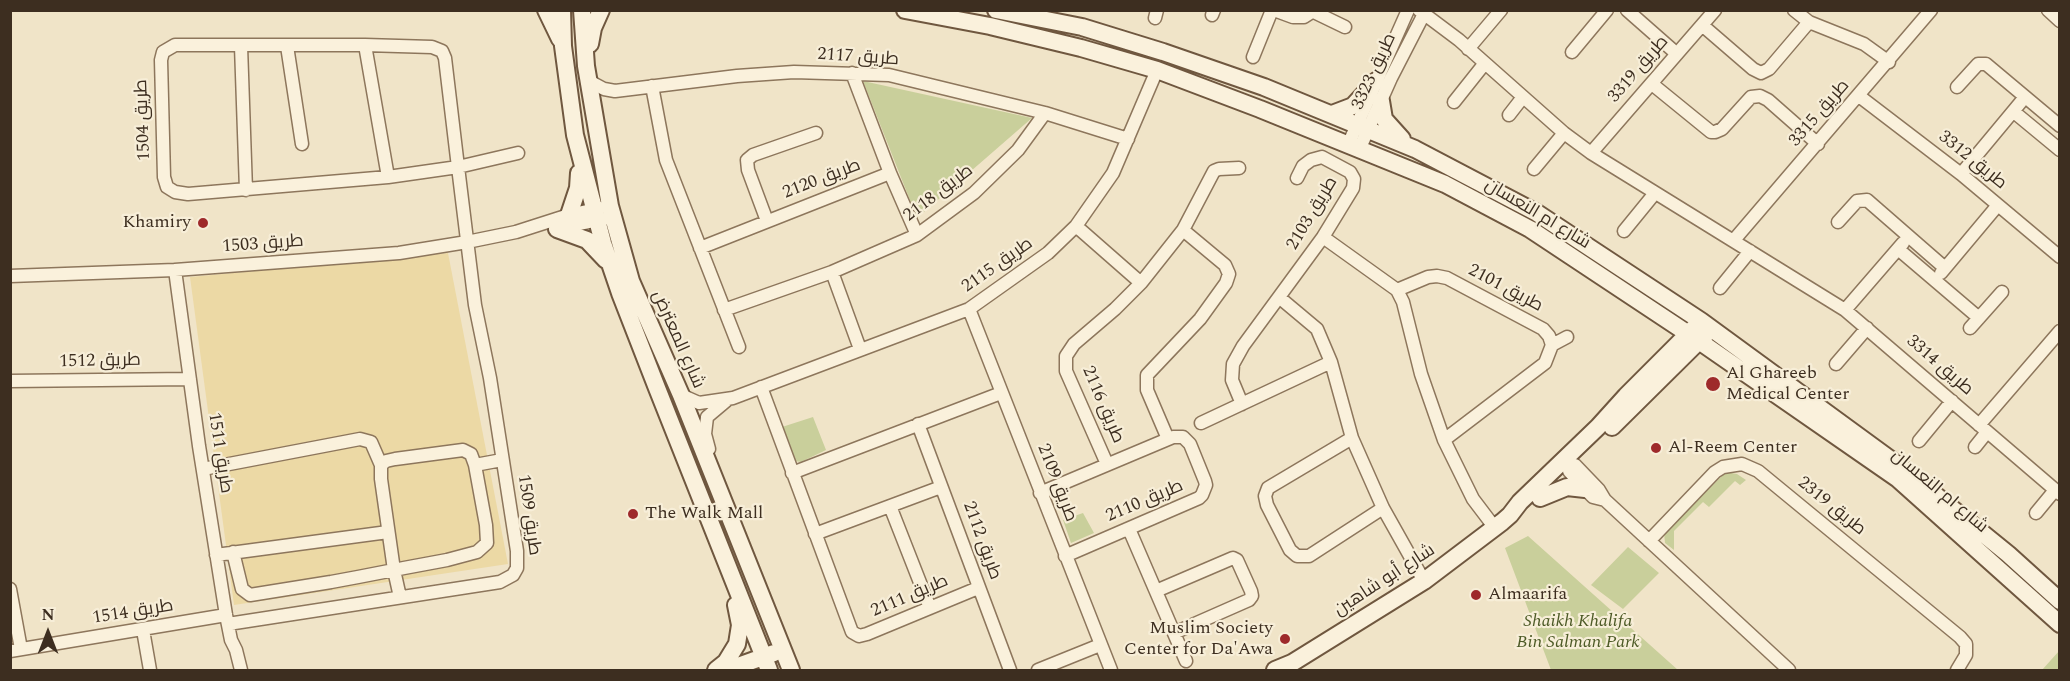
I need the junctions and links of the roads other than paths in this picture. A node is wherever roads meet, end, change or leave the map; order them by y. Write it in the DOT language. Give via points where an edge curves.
graph roads {
  1 [pos="546,10"];
  2 [pos="562,10"];
  3 [pos="582,10"];
  4 [pos="601,10"];
  5 [pos="905,10"];
  6 [pos="996,10"];
  7 [pos="1273,10"];
  8 [pos="1501,10"];
  9 [pos="1607,10"];
  10 [pos="1627,10"];
  11 [pos="1715,10"];
  12 [pos="1794,10"];
  13 [pos="1931,10"];
  14 [pos="2048,10"];
  15 [pos="1315,11"];
  16 [pos="1406,13"];
  17 [pos="1422,15"];
  18 [pos="2060,21"];
  19 [pos="1809,22"];
  20 [pos="1702,25"];
  21 [pos="1345,27"];
  22 [pos="366,45"];
  23 [pos="241,46"];
  24 [pos="287,46"];
  25 [pos="563,46"];
  26 [pos="1468,49"];
  27 [pos="1572,52"];
  28 [pos="1677,54"];
  29 [pos="1253,57"];
  30 [pos="1889,62"];
  31 [pos="1485,63"];
  32 [pos="1157,70"];
  33 [pos="852,73"];
  34 [pos="588,74"];
  35 [pos="1376,81"];
  36 [pos="1652,84"];
  37 [pos="652,86"];
  38 [pos="1957,87"];
  39 [pos="615,91"];
  40 [pos="1860,96"];
  41 [pos="1523,97"];
  42 [pos="2025,98"];
  43 [pos="1381,101"];
  44 [pos="1454,102"];
  45 [pos="594,112"];
  46 [pos="2014,112"];
  47 [pos="1045,113"];
  48 [pos="1332,114"];
  49 [pos="1509,115"];
  50 [pos="2060,126"];
  51 [pos="816,133"];
  52 [pos="1564,133"];
  53 [pos="2060,133"];
  54 [pos="1357,137"];
  55 [pos="1128,139"];
  56 [pos="302,144"];
  57 [pos="1818,144"];
  58 [pos="2055,147"];
  59 [pos="1414,149"];
  60 [pos="519,153"];
  61 [pos="1591,153"];
  62 [pos="580,158"];
  63 [pos="458,167"];
  64 [pos="1239,168"];
  65 [pos="1534,169"];
  66 [pos="890,173"];
  67 [pos="1960,174"];
  68 [pos="388,177"];
  69 [pos="1297,178"];
  70 [pos="246,190"];
  71 [pos="1655,194"];
  72 [pos="1998,205"];
  73 [pos="612,211"];
  74 [pos="569,214"];
  75 [pos="595,215"];
  76 [pos="767,221"];
  77 [pos="1838,222"];
  78 [pos="1076,226"];
  79 [pos="557,229"];
  80 [pos="1182,230"];
  81 [pos="1624,231"];
  82 [pos="516,232"];
  83 [pos="917,235"];
  84 [pos="1909,236"];
  85 [pos="1323,237"];
  86 [pos="1734,240"];
  87 [pos="467,242"];
  88 [pos="700,248"];
  89 [pos="1898,249"];
  90 [pos="1750,251"];
  91 [pos="2060,257"];
  92 [pos="610,266"];
  93 [pos="1945,268"];
  94 [pos="175,270"];
  95 [pos="832,272"];
  96 [pos="10,276"];
  97 [pos="1935,280"];
  98 [pos="1141,284"];
  99 [pos="1720,288"];
  100 [pos="1397,290"];
  101 [pos="2002,292"];
  102 [pos="1280,298"];
  103 [pos="969,309"];
  104 [pos="1651,309"];
  105 [pos="724,310"];
  106 [pos="1845,310"];
  107 [pos="1979,318"];
  108 [pos="1867,328"];
  109 [pos="1970,328"];
  110 [pos="1700,331"];
  111 [pos="2060,331"];
  112 [pos="1567,337"];
  113 [pos="1552,345"];
  114 [pos="739,347"];
  115 [pos="860,348"];
  116 [pos="1331,362"];
  117 [pos="1728,362"];
  118 [pos="1666,364"];
  119 [pos="1836,364"];
  120 [pos="190,379"];
  121 [pos="10,381"];
  122 [pos="761,387"];
  123 [pos="1001,393"];
  124 [pos="681,395"];
  125 [pos="733,398"];
  126 [pos="1952,401"];
  127 [pos="1242,404"];
  128 [pos="1201,423"];
  129 [pos="918,424"];
  130 [pos="1983,428"];
  131 [pos="1352,438"];
  132 [pos="1168,439"];
  133 [pos="1444,440"];
  134 [pos="1919,441"];
  135 [pos="1975,447"];
  136 [pos="502,460"];
  137 [pos="1569,463"];
  138 [pos="1107,464"];
  139 [pos="381,465"];
  140 [pos="475,465"];
  141 [pos="203,469"];
  142 [pos="792,473"];
  143 [pos="717,486"];
  144 [pos="941,487"];
  145 [pos="1585,489"];
  146 [pos="2057,492"];
  147 [pos="1040,493"];
  148 [pos="1540,498"];
  149 [pos="1605,500"];
  150 [pos="890,506"];
  151 [pos="1383,508"];
  152 [pos="2036,513"];
  153 [pos="1510,515"];
  154 [pos="1495,528"];
  155 [pos="1129,529"];
  156 [pos="388,532"];
  157 [pos="815,534"];
  158 [pos="1649,542"];
  159 [pos="234,552"];
  160 [pos="216,555"];
  161 [pos="724,555"];
  162 [pos="1065,556"];
  163 [pos="394,570"];
  164 [pos="1424,580"];
  165 [pos="978,588"];
  166 [pos="10,589"];
  167 [pos="1156,591"];
  168 [pos="400,597"];
  169 [pos="2060,601"];
  170 [pos="930,608"];
  171 [pos="227,620"];
  172 [pos="2060,624"];
  173 [pos="143,630"];
  174 [pos="1174,633"];
  175 [pos="231,640"];
  176 [pos="1100,645"];
  177 [pos="16,650"];
  178 [pos="1186,661"];
  179 [pos="767,664"];
  180 [pos="784,664"];
  181 [pos="1294,667"];
  182 [pos="150,670"];
  183 [pos="233,670"];
  184 [pos="241,670"];
  185 [pos="716,670"];
  186 [pos="727,670"];
  187 [pos="1010,670"];
  188 [pos="1038,670"];
  189 [pos="1111,670"];
  190 [pos="1275,670"];
  191 [pos="1789,670"];
  192 [pos="1957,670"];
  1 -- 25 [label="main road"];
  2 -- 25 [label="main road, شارع المعترض"];
  3 -- 34 [label="main road, شارع المعترض"];
  4 -- 34 [label="main road" via="593,28"];
  5 -- 32 [label="main road, شارع ام النعسان" via="990,26"];
  6 -- 48 [label="main road, شارع ام النعسان" via="1082,27 1163,52"];
  7 -- 15 [label="street" via="1293,17"];
  7 -- 29 [label="street"];
  8 -- 26 [label="street"];
  9 -- 27 [label="street"];
  10 -- 28 [label="street"];
  11 -- 20 [label="street, طريق 3319"];
  12 -- 19 [label="street"];
  13 -- 30 [label="street, طريق 3315"];
  14 -- 18 [label="street"];
  15 -- 21 [label="street"];
  16 -- 17 [label="street, طريق 3314"];
  16 -- 35 [label="street, طريق 3323"];
  17 -- 26 [label="street, طريق 3314" via="1441,34"];
  17 -- 43 [label="street, طريق 3323"];
  19 -- 20 [label="street" via="1769,69 1761,73"];
  19 -- 30 [label="street" via="1858,41"];
  20 -- 28 [label="street, طريق 3319"];
  22 -- 24 [label="street, طريق 1504"];
  22 -- 63 [label="street, طريق 1504" via="436,47 442,51"];
  22 -- 68 [label="street"];
  23 -- 24 [label="street, طريق 1504"];
  23 -- 70 [label="street"];
  23 -- 70 [label="street, طريق 1504" via="175,45 163,52 164,177 167,187 175,192"];
  24 -- 56 [label="street"];
  25 -- 62 [label="main road, شارع المعترض"];
  26 -- 31 [label="street, طريق 3314"];
  28 -- 36 [label="street, طريق 3319"];
  30 -- 40 [label="street, طريق 3315"];
  31 -- 41 [label="street, طريق 3314"];
  31 -- 44 [label="street"];
  32 -- 54 [label="main road, شارع ام النعسان"];
  32 -- 55 [label="street, طريق 2115"];
  33 -- 37 [label="street, طريق 2117" via="794,72"];
  33 -- 47 [label="street, طريق 2117" via="889,75"];
  33 -- 66 [label="street, طريق 2120"];
  34 -- 39 [label="street, طريق 2117" via="604,89"];
  34 -- 45 [label="main road, شارع المعترض"];
  35 -- 48 [label="main road" via="1353,106"];
  35 -- 54 [label="street, طريق 3323"];
  36 -- 57 [label="street" via="1711,132 1722,129 1751,97 1760,96"];
  36 -- 61 [label="street, طريق 3319"];
  37 -- 39 [label="street, طريق 2117"];
  37 -- 88 [label="street" via="666,160"];
  38 -- 42 [label="street" via="1982,62"];
  39 -- 45 [label="street"];
  40 -- 57 [label="street, طريق 3315"];
  40 -- 67 [label="street, طريق 3312"];
  41 -- 49 [label="street"];
  41 -- 52 [label="street, طريق 3314"];
  42 -- 46 [label="street"];
  42 -- 50 [label="street"];
  43 -- 54 [label="street, طريق 3323"];
  43 -- 59 [label="main road" via="1387,125"];
  45 -- 73 [label="main road, شارع المعترض"];
  46 -- 58 [label="street"];
  46 -- 67 [label="street"];
  47 -- 55 [label="street, طريق 2117"];
  47 -- 83 [label="street, طريق 2118" via="1018,150 974,194"];
  48 -- 54 [label="main road, شارع ام النعسان"];
  51 -- 76 [label="street, طريق 2120" via="747,160 747,170"];
  52 -- 61 [label="street, طريق 3314"];
  52 -- 65 [label="street"];
  53 -- 58 [label="street"];
  54 -- 59 [label="main road, شارع ام النعسان"];
  54 -- 104 [label="main road, شارع ام النعسان" via="1530,229"];
  55 -- 78 [label="street, طريق 2115" via="1113,173"];
  57 -- 86 [label="street, طريق 3315"];
  59 -- 110 [label="main road, شارع ام النعسان" via="1537,213"];
  60 -- 63 [label="street, طريق 1504"];
  61 -- 71 [label="street, طريق 3314"];
  62 -- 74 [label="main road" via="578,188"];
  62 -- 75 [label="main road, شارع المعترض"];
  63 -- 68 [label="street, طريق 1504"];
  63 -- 87 [label="street, طريق 1504"];
  64 -- 80 [label="street, طريق 2116" via="1214,171"];
  66 -- 76 [label="street, طريق 2120"];
  66 -- 83 [label="street, طريق 2120"];
  67 -- 72 [label="street, طريق 3312"];
  68 -- 70 [label="street, طريق 1504"];
  69 -- 85 [label="street, طريق 2103" via="1311,160 1322,157 1350,172 1354,179 1353,188"];
  71 -- 81 [label="street"];
  71 -- 86 [label="street, طريق 3314"];
  72 -- 91 [label="street, طريق 3312"];
  72 -- 93 [label="street"];
  73 -- 75 [label="street, طريق 1503"];
  73 -- 124 [label="main road, شارع المعترض" via="631,281"];
  74 -- 75 [label="street, طريق 1503"];
  74 -- 82 [label="street, طريق 1503"];
  75 -- 79 [label="street, طريق 1503"];
  75 -- 92 [label="main road, شارع المعترض"];
  76 -- 88 [label="street, طريق 2120"];
  77 -- 84 [label="street" via="1854,203 1864,200"];
  78 -- 98 [label="street"];
  78 -- 103 [label="street, طريق 2115" via="1048,253"];
  79 -- 82 [label="street, طريق 1503"];
  79 -- 92 [label="main road" via="587,240"];
  80 -- 98 [label="street, طريق 2116"];
  80 -- 132 [label="street" via="1225,265 1229,274 1200,319 1147,375 1147,390"];
  82 -- 87 [label="street, طريق 1503"];
  83 -- 95 [label="street, طريق 2118"];
  84 -- 89 [label="street"];
  84 -- 93 [label="street"];
  85 -- 100 [label="street"];
  85 -- 102 [label="street, طريق 2103"];
  86 -- 90 [label="street, طريق 3314"];
  87 -- 94 [label="street, طريق 1503" via="399,252"];
  87 -- 136 [label="street, طريق 1509"];
  88 -- 105 [label="street"];
  89 -- 97 [label="street"];
  89 -- 106 [label="street"];
  90 -- 99 [label="street"];
  90 -- 106 [label="street, طريق 3314"];
  92 -- 161 [label="main road, شارع المعترض"];
  93 -- 97 [label="street"];
  94 -- 96 [label="street, طريق 1503"];
  94 -- 120 [label="street, طريق 1511"];
  95 -- 105 [label="street, طريق 2118"];
  95 -- 115 [label="street"];
  97 -- 107 [label="street"];
  98 -- 138 [label="street, طريق 2116" via="1074,344 1066,356 1066,371"];
  100 -- 113 [label="street, طريق 2101" via="1428,277 1446,278 1543,329"];
  100 -- 133 [label="street"];
  101 -- 107 [label="street"];
  102 -- 116 [label="street" via="1317,328"];
  102 -- 127 [label="street, طريق 2103" via="1233,364 1232,380"];
  103 -- 115 [label="street, طريق 2115"];
  103 -- 123 [label="street, طريق 2109"];
  104 -- 110 [label="main road, شارع ام النعسان"];
  104 -- 118 [label="main road" via="1667,340"];
  105 -- 114 [label="street"];
  106 -- 108 [label="street, طريق 3314"];
  107 -- 109 [label="street"];
  108 -- 119 [label="street"];
  108 -- 126 [label="street, طريق 3314"];
  110 -- 117 [label="main road, شارع ام النعسان"];
  110 -- 118 [label="main road, شارع أبو شاهين"];
  110 -- 169 [label="main road, شارع ام النعسان" via="1902,468"];
  111 -- 130 [label="street"];
  112 -- 113 [label="street"];
  113 -- 133 [label="street" via="1545,363"];
  115 -- 122 [label="street, طريق 2115"];
  116 -- 127 [label="street"];
  116 -- 131 [label="street"];
  117 -- 118 [label="main road" via="1699,358"];
  117 -- 172 [label="main road, شارع ام النعسان" via="1898,479"];
  118 -- 137 [label="main road, شارع أبو شاهين"];
  120 -- 121 [label="street, طريق 1512"];
  120 -- 141 [label="street, طريق 1511"];
  122 -- 125 [label="street, طريق 2115"];
  122 -- 142 [label="street, طريق 2111"];
  123 -- 129 [label="street"];
  123 -- 147 [label="street, طريق 2109"];
  124 -- 125 [label="street, طريق 2115" via="699,403"];
  124 -- 143 [label="main road, شارع المعترض"];
  125 -- 143 [label="street, طريق 2115" via="710,413 706,422 705,434"];
  126 -- 130 [label="street, طريق 3314"];
  126 -- 134 [label="street"];
  127 -- 128 [label="street"];
  129 -- 142 [label="street"];
  129 -- 144 [label="street, طريق 2112"];
  130 -- 135 [label="street"];
  130 -- 146 [label="street, طريق 3314"];
  131 -- 151 [label="street"];
  131 -- 151 [label="street" via="1268,488 1267,505 1297,556 1309,556"];
  132 -- 138 [label="street"];
  132 -- 155 [label="street, طريق 2110" via="1178,436 1188,440 1205,481 1205,491 1199,498"];
  133 -- 154 [label="street" via="1473,499"];
  136 -- 140 [label="street"];
  136 -- 168 [label="street, طريق 1509" via="518,561 513,575 500,582"];
  137 -- 145 [label="street"];
  137 -- 148 [label="main road, شارع أبو شاهين"];
  137 -- 149 [label="street"];
  137 -- 153 [label="main road, شارع أبو شاهين" via="1520,502"];
  138 -- 147 [label="street"];
  139 -- 140 [label="street" via="395,459 463,450 471,454"];
  139 -- 141 [label="street" via="371,442 360,439"];
  139 -- 156 [label="street"];
  140 -- 163 [label="street" via="486,525 487,543 483,549"];
  141 -- 160 [label="street, طريق 1511"];
  142 -- 157 [label="street, طريق 2111"];
  143 -- 180 [label="main road, شارع المعترض"];
  144 -- 150 [label="street"];
  144 -- 165 [label="street, طريق 2112"];
  145 -- 148 [label="main road" via="1567,487"];
  145 -- 149 [label="street" via="1593,497"];
  146 -- 152 [label="street, طريق 3314"];
  147 -- 162 [label="street, طريق 2109"];
  148 -- 153 [label="main road, شارع أبو شاهين" via="1527,509"];
  149 -- 158 [label="street"];
  150 -- 157 [label="street"];
  150 -- 170 [label="street"];
  151 -- 164 [label="street"];
  153 -- 154 [label="main road, شارع أبو شاهين"];
  154 -- 164 [label="main road, شارع أبو شاهين"];
  155 -- 162 [label="street, طريق 2110"];
  155 -- 167 [label="street"];
  156 -- 159 [label="street"];
  156 -- 163 [label="street"];
  157 -- 170 [label="street, طريق 2111" via="855,634 867,634"];
  158 -- 191 [label="street"];
  158 -- 192 [label="street, طريق 2319" via="1715,472 1742,464 1758,471 1954,631 1966,644 1966,655"];
  159 -- 160 [label="street"];
  159 -- 163 [label="street" via="242,589 250,595"];
  160 -- 171 [label="street, طريق 1511"];
  161 -- 179 [label="main road, شارع المعترض"];
  161 -- 185 [label="main road" via="740,635 731,657"];
  162 -- 176 [label="street, طريق 2109"];
  163 -- 168 [label="street"];
  164 -- 181 [label="main road, شارع أبو شاهين"];
  165 -- 170 [label="street, طريق 2111"];
  165 -- 187 [label="street, طريق 2112"];
  166 -- 177 [label="street"];
  167 -- 174 [label="street"];
  167 -- 174 [label="street" via="1233,558 1252,593 1250,600"];
  168 -- 171 [label="street, طريق 1509"];
  171 -- 173 [label="street, طريق 1514"];
  171 -- 175 [label="street, طريق 1511"];
  173 -- 177 [label="street, طريق 1514"];
  173 -- 182 [label="street"];
  174 -- 178 [label="street"];
  175 -- 183 [label="street, طريق 1511"];
  175 -- 184 [label="street, طريق 1511"];
  176 -- 188 [label="street"];
  176 -- 189 [label="street, طريق 2109"];
  179 -- 180 [label="main road"];
  179 -- 186 [label="main road"];
  181 -- 190 [label="main road, شارع أبو شاهين"];
}
